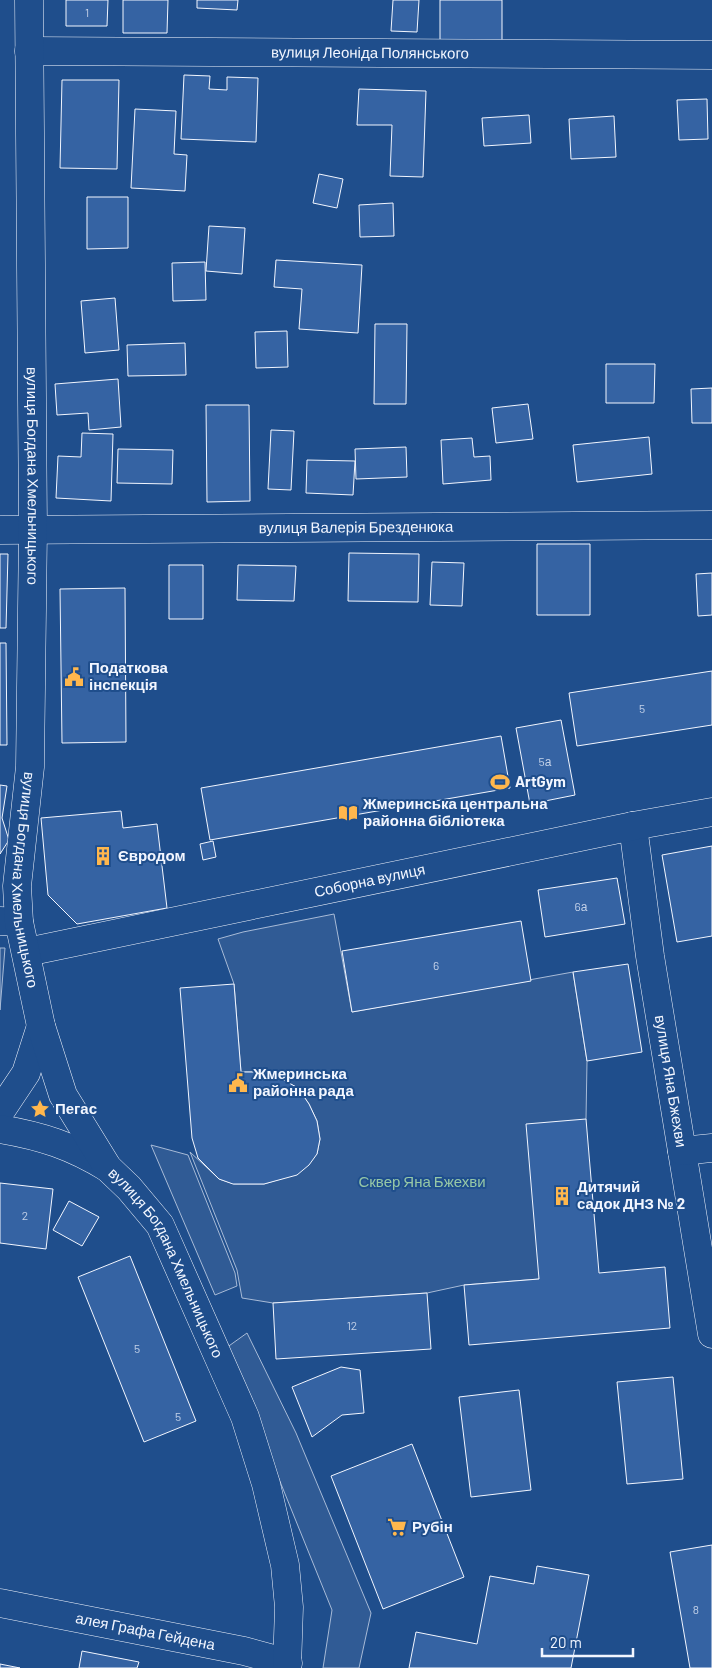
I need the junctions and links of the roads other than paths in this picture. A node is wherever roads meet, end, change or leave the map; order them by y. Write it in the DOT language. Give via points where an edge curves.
graph roads {
  1 [pos="29,0"];
  2 [pos="29,51"];
  3 [pos="712,55"];
  4 [pos="712,525"];
  5 [pos="0,530"];
  6 [pos="33,530"];
  7 [pos="712,812"];
  8 [pos="633,826"];
  9 [pos="9,922"];
  10 [pos="27,952"];
  11 [pos="41,1026"];
  12 [pos="0,1112"];
  13 [pos="0,1129"];
  14 [pos="712,1148"];
  15 [pos="682,1151"];
  16 [pos="108,1168"];
  17 [pos="712,1334"];
  18 [pos="0,1603"];
  19 [pos="287,1665"];
  1 -- 2 [label="street, вулиця Богдана Хмельницького"];
  2 -- 3 [label="street, вулиця Леоніда Полянського"];
  2 -- 6 [label="street, вулиця Богдана Хмельницького"];
  4 -- 6 [label="street, вулиця Валерія Брезденюка"];
  5 -- 6 [label="street, вулиця Валерія Брезденюка"];
  6 -- 9 [label="street, вулиця Богдана Хмельницького" via="30,767 17,886"];
  7 -- 8 [label="street, Соборна вулиця"];
  8 -- 10 [label="street, Соборна вулиця"];
  8 -- 15 [label="street, вулиця Яна Бжехви" via="650,956"];
  9 -- 10 [label="street, вулиця Богдана Хмельницького"];
  10 -- 11 [label="street, вулиця Богдана Хмельницького"];
  11 -- 12 [label="street" via="26,1074"];
  11 -- 16 [label="street, вулиця Богдана Хмельницького" via="63,1095"];
  13 -- 16 [label="street" via="38,1136 80,1151"];
  14 -- 15 [label="street"];
  15 -- 17 [label="street, вулиця Яна Бжехви"];
  16 -- 19 [label="street, вулиця Богдана Хмельницького" via="160,1224 245,1417 266,1484 285,1566 289,1607"];
  18 -- 19 [label="street, алея Графа Гейдена" via="244,1651"];
}
